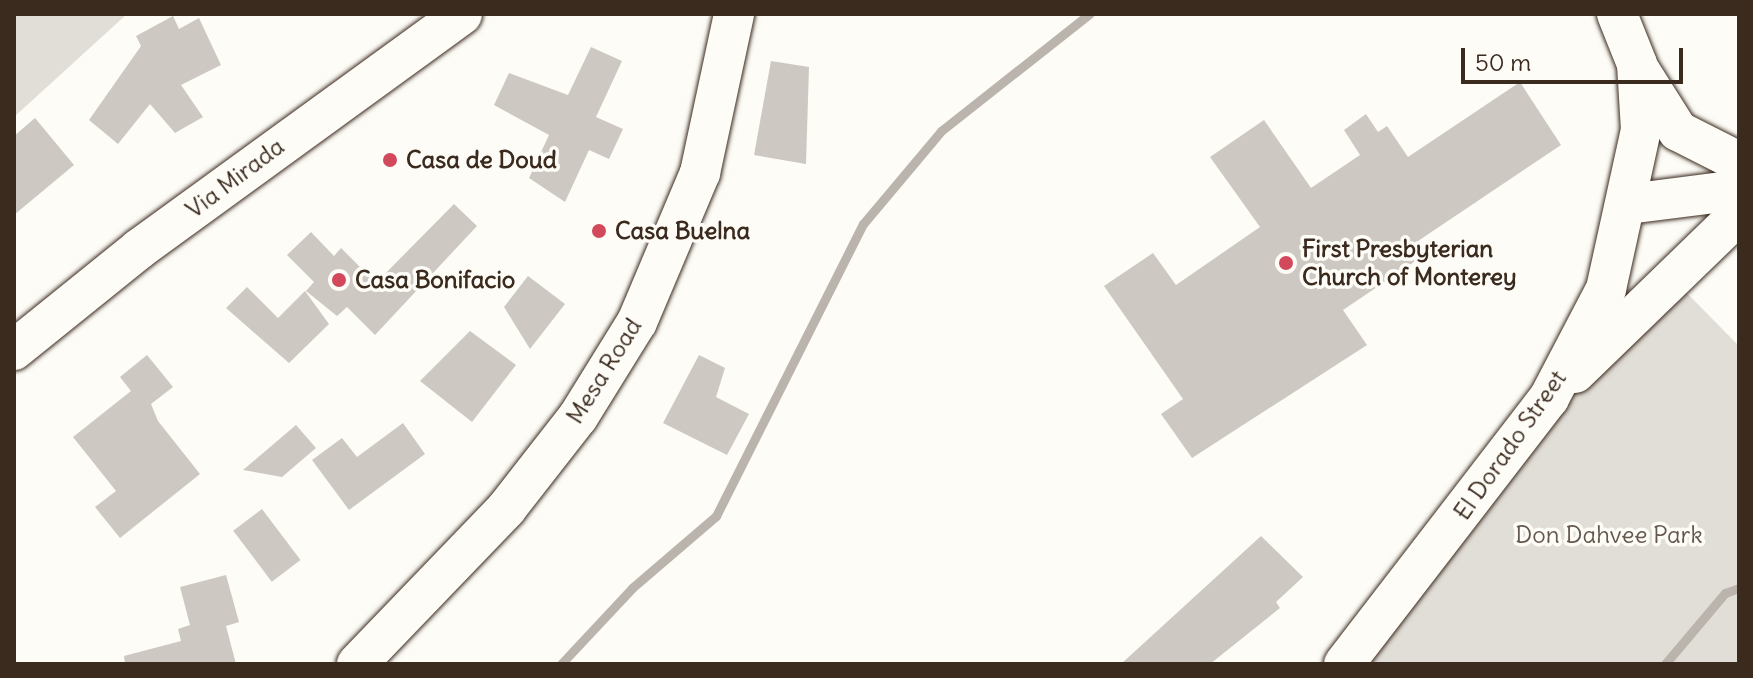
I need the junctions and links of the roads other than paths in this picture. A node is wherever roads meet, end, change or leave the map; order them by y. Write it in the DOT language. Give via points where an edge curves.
graph roads {
  1 [pos="462,14"];
  2 [pos="734,14"];
  3 [pos="1617,14"];
  4 [pos="1637,64"];
  5 [pos="1739,162"];
  6 [pos="1739,190"];
  7 [pos="1628,204"];
  8 [pos="1739,214"];
  9 [pos="14,350"];
  10 [pos="1549,398"];
  11 [pos="357,664"];
  12 [pos="1344,664"];
  1 -- 9 [label="street, Via Mirada" via="139,249"];
  2 -- 11 [label="street, Mesa Road" via="700,173 637,322 578,417 506,509"];
  3 -- 4 [label="street, El Dorado Street"];
  4 -- 5 [label="street" via="1678,131"];
  4 -- 7 [label="street, El Dorado Street" via="1641,130"];
  6 -- 7 [label="street"];
  7 -- 10 [label="street, El Dorado Street" via="1606,289"];
  8 -- 10 [label="street"];
  10 -- 12 [label="street, El Dorado Street"];
}
